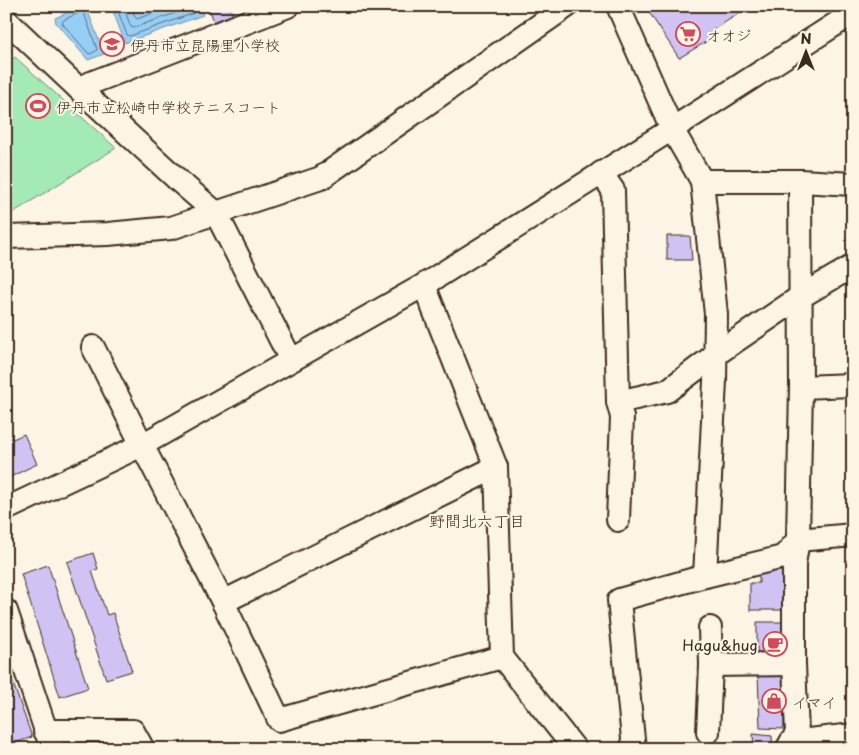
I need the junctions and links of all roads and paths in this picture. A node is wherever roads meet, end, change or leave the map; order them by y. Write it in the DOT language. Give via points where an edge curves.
graph roads {
  1 [pos="288,6"];
  2 [pos="567,6"];
  3 [pos="618,6"];
  4 [pos="853,13"];
  5 [pos="6,20"];
  6 [pos="78,88"];
  7 [pos="672,129"];
  8 [pos="601,174"];
  9 [pos="702,181"];
  10 [pos="800,181"];
  11 [pos="853,184"];
  12 [pos="216,213"];
  13 [pos="6,237"];
  14 [pos="853,266"];
  15 [pos="424,285"];
  16 [pos="800,297"];
  17 [pos="93,347"];
  18 [pos="715,355"];
  19 [pos="291,360"];
  20 [pos="853,385"];
  21 [pos="801,387"];
  22 [pos="618,402"];
  23 [pos="142,445"];
  24 [pos="496,467"];
  25 [pos="6,509"];
  26 [pos="618,520"];
  27 [pos="853,535"];
  28 [pos="798,540"];
  29 [pos="705,576"];
  30 [pos="223,602"];
  31 [pos="6,611"];
  32 [pos="710,628"];
  33 [pos="502,657"];
  34 [pos="794,664"];
  35 [pos="711,665"];
  36 [pos="708,732"];
  37 [pos="853,736"];
  38 [pos="142,737"];
  39 [pos="48,740"];
  40 [pos="789,745"];
  41 [pos="575,749"];
  42 [pos="634,749"];
  1 -- 6 [label="street"];
  2 -- 12 [label="street" via="321,178"];
  3 -- 7 [label="street"];
  4 -- 7 [label="street"];
  5 -- 6 [label="street"];
  6 -- 12 [label="street"];
  7 -- 8 [label="street"];
  7 -- 9 [label="street"];
  8 -- 15 [label="street"];
  8 -- 22 [label="street" via="614,190"];
  9 -- 10 [label="street"];
  9 -- 18 [label="street" via="716,314"];
  10 -- 11 [label="street"];
  10 -- 16 [label="street"];
  12 -- 13 [label="street" via="171,228 108,234"];
  12 -- 19 [label="street"];
  14 -- 16 [label="street"];
  15 -- 19 [label="street"];
  15 -- 24 [label="street"];
  16 -- 18 [label="street"];
  16 -- 21 [label="street"];
  17 -- 23 [label="street"];
  18 -- 22 [label="street" via="667,390"];
  18 -- 29 [label="street"];
  19 -- 23 [label="street"];
  20 -- 21 [label="street"];
  21 -- 28 [label="street"];
  22 -- 26 [label="street" via="622,417"];
  23 -- 25 [label="street"];
  23 -- 30 [label="street"];
  24 -- 30 [label="street"];
  24 -- 33 [label="street"];
  27 -- 28 [label="street"];
  28 -- 29 [label="street" via="783,557"];
  28 -- 34 [label="street" via="794,564"];
  29 -- 42 [label="street" via="619,600"];
  30 -- 33 [label="street" via="280,720"];
  31 -- 39 [label="street"];
  32 -- 35 [label="street"];
  33 -- 41 [label="street"];
  34 -- 35 [label="street"];
  34 -- 40 [label="street" via="797,733"];
  35 -- 36 [label="street"];
  37 -- 40 [label="street"];
  38 -- 39 [label="street" via="133,731"];
}
